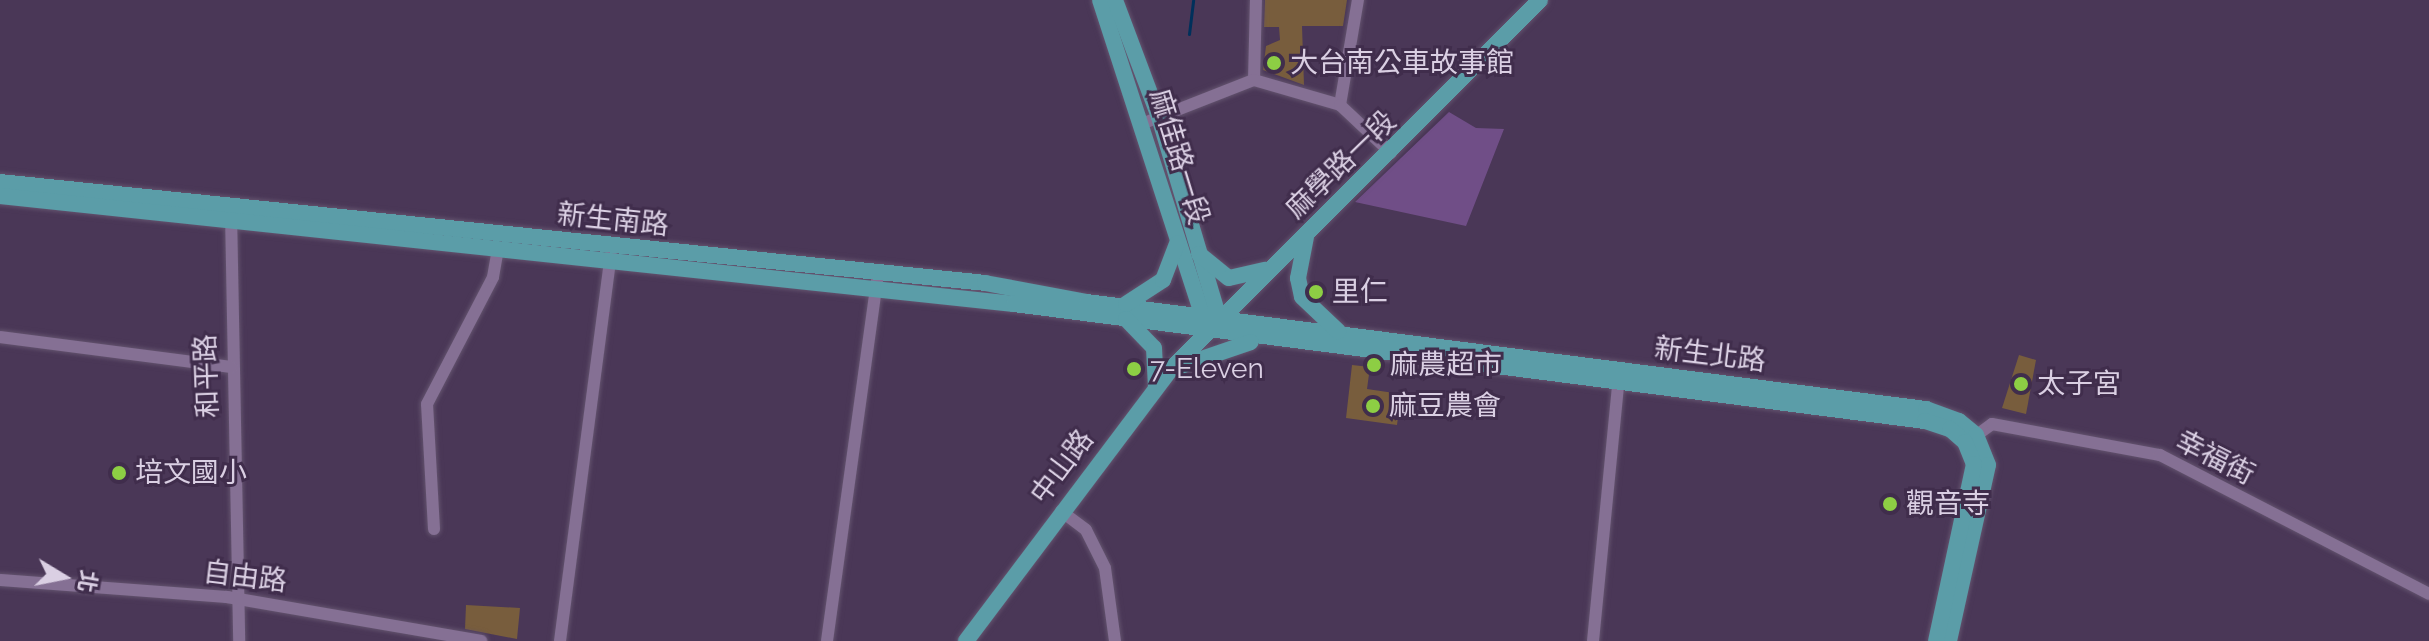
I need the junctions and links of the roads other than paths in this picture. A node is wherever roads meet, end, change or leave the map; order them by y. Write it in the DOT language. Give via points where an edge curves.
graph roads {
  1 [pos="1100,0"];
  2 [pos="1115,0"];
  3 [pos="1256,0"];
  4 [pos="1358,0"];
  5 [pos="1540,0"];
  6 [pos="1254,80"];
  7 [pos="1340,105"];
  8 [pos="1151,120"];
  9 [pos="1391,153"];
  10 [pos="0,182"];
  11 [pos="0,196"];
  12 [pos="231,213"];
  13 [pos="1306,235"];
  14 [pos="1177,242"];
  15 [pos="498,249"];
  16 [pos="1196,251"];
  17 [pos="611,254"];
  18 [pos="1271,268"];
  19 [pos="876,282"];
  20 [pos="1122,312"];
  21 [pos="1210,321"];
  22 [pos="1346,336"];
  23 [pos="0,337"];
  24 [pos="1271,340"];
  25 [pos="231,367"];
  26 [pos="1170,370"];
  27 [pos="1618,376"];
  28 [pos="1156,388"];
  29 [pos="1971,439"];
  30 [pos="1061,511"];
  31 [pos="434,529"];
  32 [pos="0,580"];
  33 [pos="2429,594"];
  34 [pos="238,598"];
  35 [pos="239,641"];
  36 [pos="481,641"];
  37 [pos="560,641"];
  38 [pos="827,641"];
  39 [pos="966,641"];
  40 [pos="1115,641"];
  41 [pos="1593,641"];
  42 [pos="1936,641"];
  43 [pos="1949,641"];
  1 -- 8 [label="main road, 麻佳路一段"];
  2 -- 8 [label="main road, 麻佳路一段"];
  3 -- 6 [label="street"];
  4 -- 7 [label="street"];
  5 -- 9 [label="main road, 麻學路一段"];
  6 -- 7 [label="street" via="1321,105"];
  6 -- 8 [label="street"];
  7 -- 9 [label="street"];
  8 -- 14 [label="main road, 麻佳路一段"];
  8 -- 16 [label="main road, 麻佳路一段"];
  9 -- 13 [label="main road, 麻學路一段"];
  10 -- 12 [label="main road, 新生南路"];
  11 -- 12 [label="main road, 新生南路"];
  12 -- 15 [label="main road, 新生南路"];
  12 -- 17 [label="main road, 新生南路"];
  12 -- 25 [label="street, 和平路"];
  13 -- 18 [label="main road, 麻學路一段"];
  13 -- 22 [label="main road" via="1299,256 1302,297 1324,324"];
  14 -- 20 [label="main road" via="1173,265 1154,291"];
  14 -- 21 [label="main road, 麻佳路一段"];
  15 -- 17 [label="main road, 新生南路"];
  15 -- 31 [label="street" via="493,277 427,404"];
  16 -- 18 [label="main road" via="1229,278"];
  16 -- 21 [label="main road, 麻佳路一段"];
  17 -- 19 [label="main road, 新生南路"];
  17 -- 37 [label="street"];
  18 -- 21 [label="main road, 麻學路一段"];
  19 -- 20 [label="main road, 新生南路"];
  19 -- 38 [label="street"];
  20 -- 21 [label="main road, 新生南路"];
  20 -- 28 [label="main road" via="1154,348"];
  21 -- 22 [label="main road, 新生北路"];
  21 -- 24 [label="main road, 新生北路"];
  21 -- 26 [label="main road, 中山路"];
  22 -- 27 [label="main road, 新生北路"];
  23 -- 25 [label="street"];
  24 -- 26 [label="main road" via="1220,348"];
  24 -- 27 [label="main road, 新生北路"];
  25 -- 34 [label="street, 和平路"];
  26 -- 28 [label="main road, 中山路"];
  27 -- 29 [label="main road, 新生北路" via="1926,409 1959,421"];
  27 -- 41 [label="street"];
  28 -- 30 [label="main road, 中山路"];
  29 -- 33 [label="street, 幸福街" via="1992,424 2160,455"];
  29 -- 42 [label="main road" via="1974,478"];
  29 -- 43 [label="main road" via="1988,476"];
  30 -- 39 [label="main road, 中山路"];
  30 -- 40 [label="street" via="1086,530 1105,568"];
  32 -- 34 [label="street, 自由路"];
  34 -- 35 [label="street, 和平路"];
  34 -- 36 [label="street, 自由路"];
}
